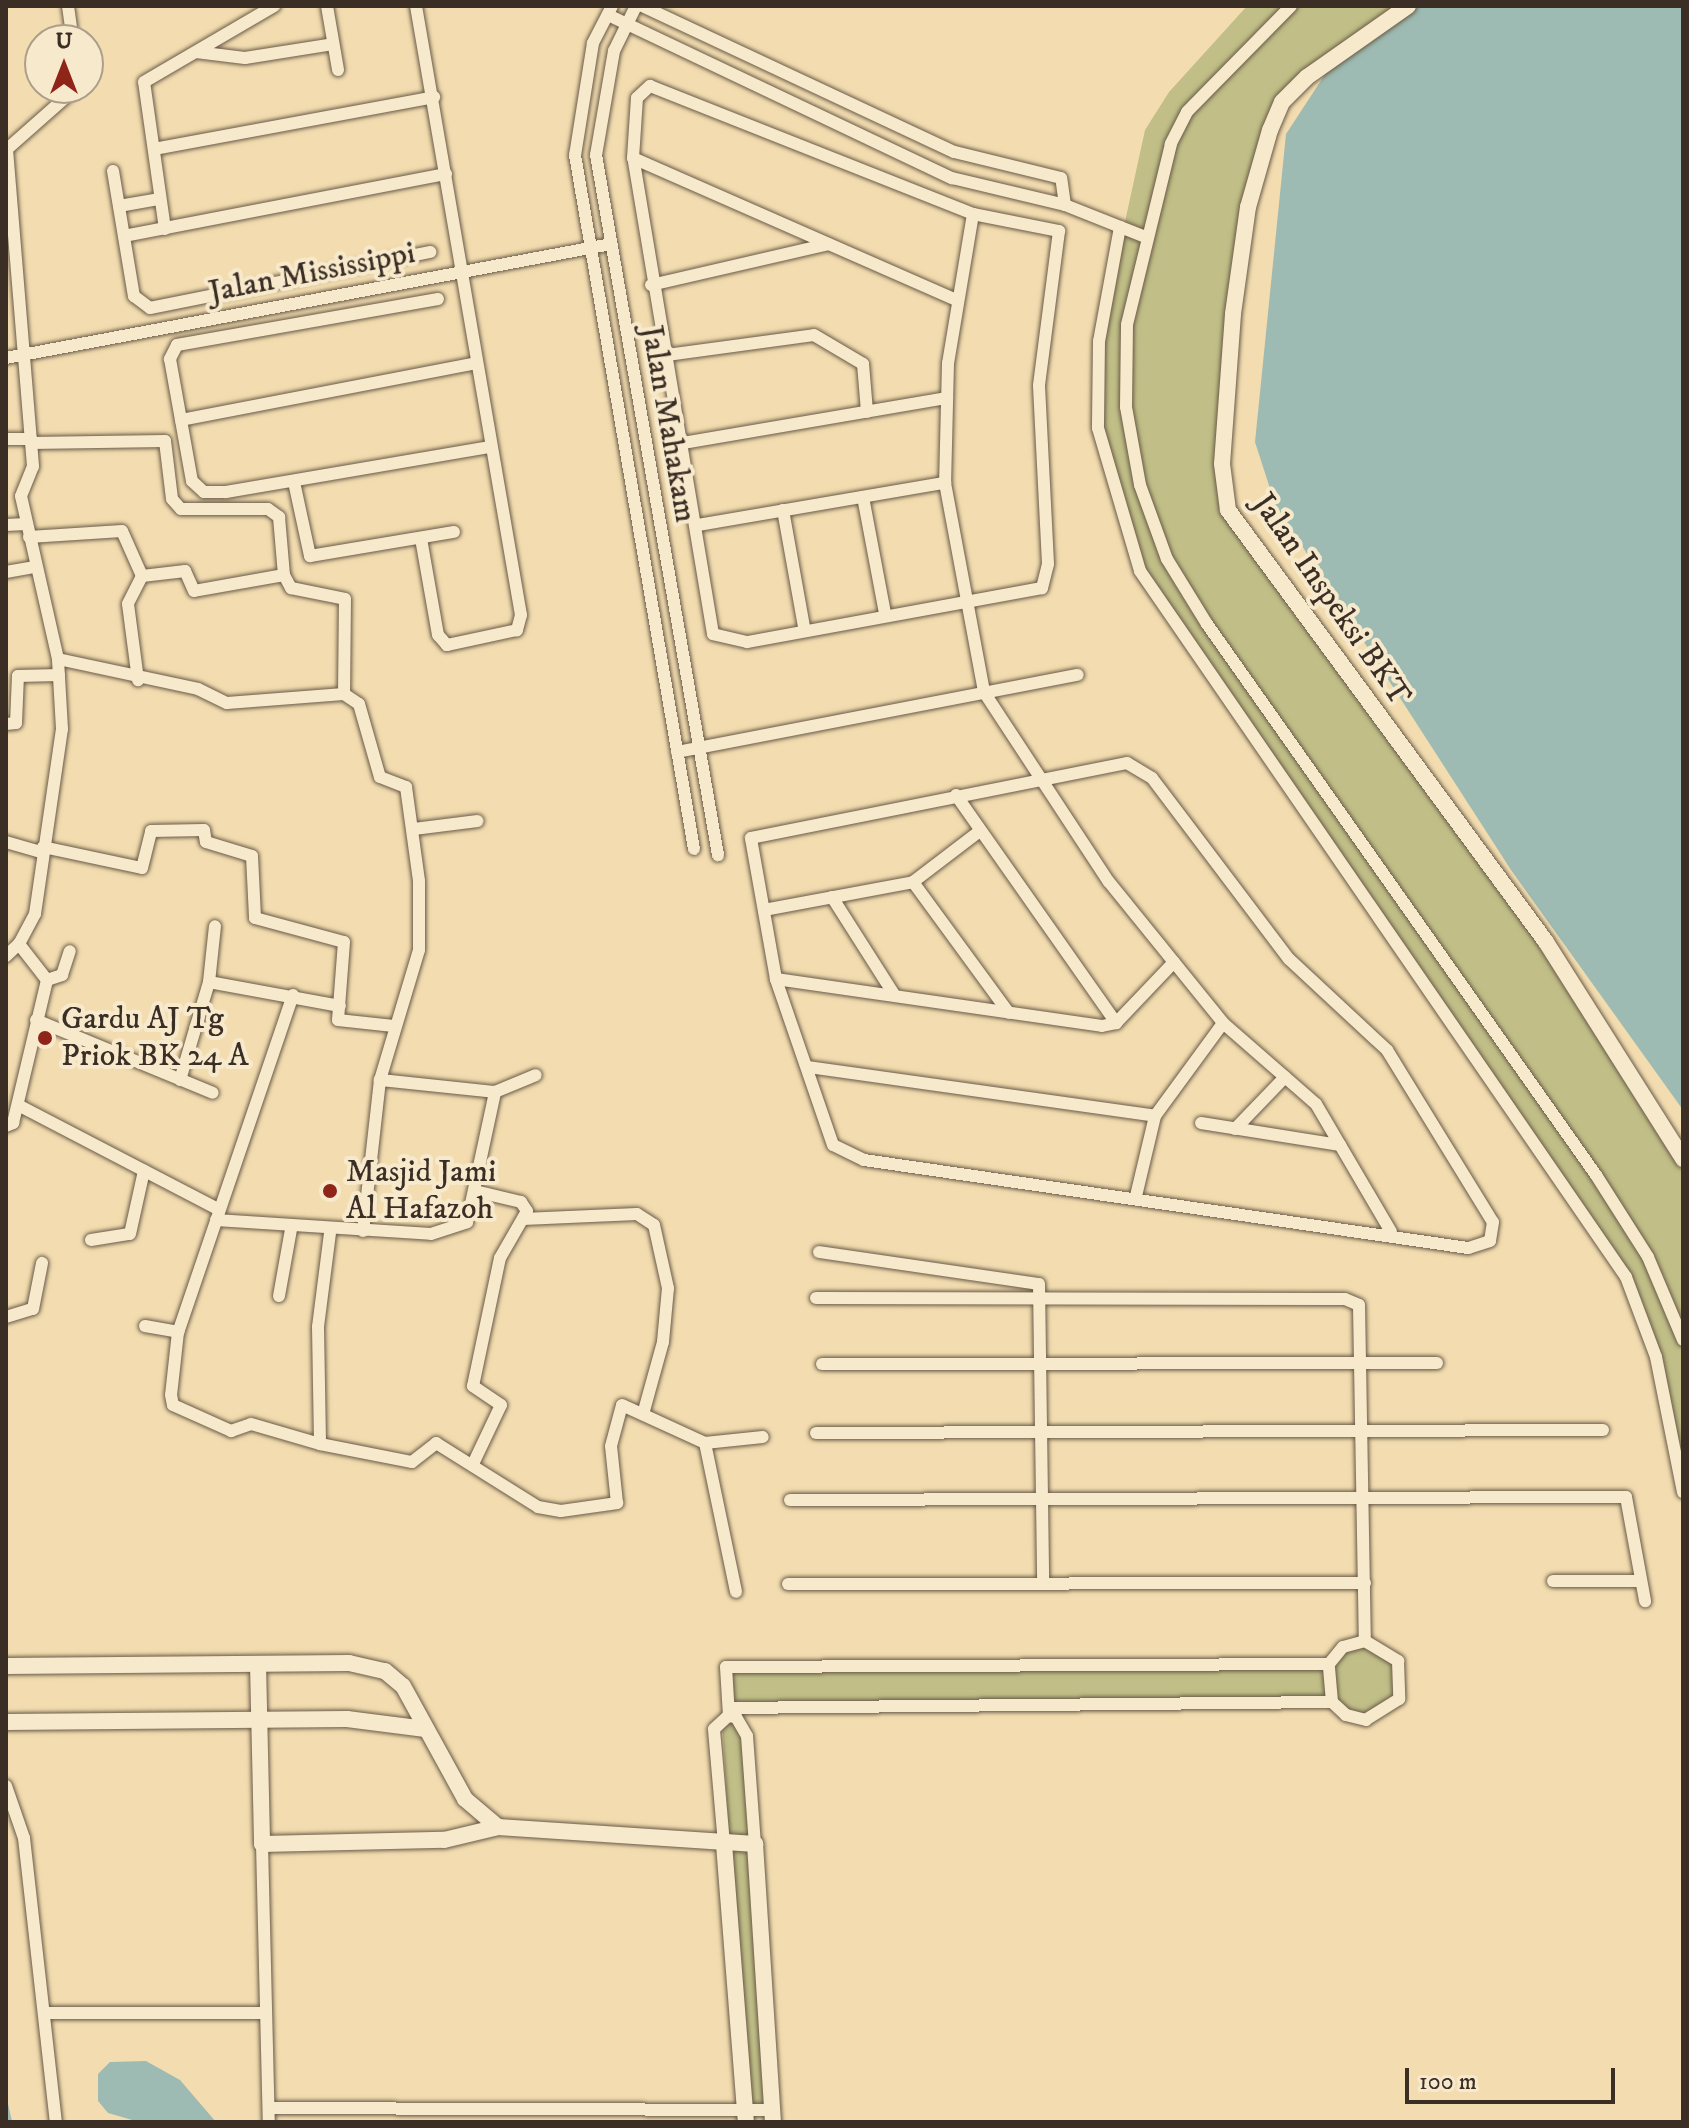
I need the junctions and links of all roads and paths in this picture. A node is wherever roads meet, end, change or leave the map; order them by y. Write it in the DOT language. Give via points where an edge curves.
graph roads {
  1 [pos="274,6"];
  2 [pos="327,6"];
  3 [pos="416,6"];
  4 [pos="636,6"];
  5 [pos="643,6"];
  6 [pos="1291,6"];
  7 [pos="1408,6"];
  8 [pos="610,10"];
  9 [pos="625,25"];
  10 [pos="333,44"];
  11 [pos="196,52"];
  12 [pos="338,70"];
  13 [pos="434,97"];
  14 [pos="58,104"];
  15 [pos="154,149"];
  16 [pos="6,150"];
  17 [pos="633,158"];
  18 [pos="113,171"];
  19 [pos="446,174"];
  20 [pos="158,199"];
  21 [pos="1065,205"];
  22 [pos="119,206"];
  23 [pos="973,214"];
  24 [pos="1120,227"];
  25 [pos="165,229"];
  26 [pos="124,236"];
  27 [pos="1148,238"];
  28 [pos="611,244"];
  29 [pos="828,244"];
  30 [pos="586,249"];
  31 [pos="430,252"];
  32 [pos="461,271"];
  33 [pos="651,285"];
  34 [pos="438,299"];
  35 [pos="958,301"];
  36 [pos="24,355"];
  37 [pos="667,355"];
  38 [pos="6,358"];
  39 [pos="476,363"];
  40 [pos="947,398"];
  41 [pos="867,412"];
  42 [pos="181,420"];
  43 [pos="6,439"];
  44 [pos="31,441"];
  45 [pos="683,443"];
  46 [pos="490,447"];
  47 [pos="294,482"];
  48 [pos="945,483"];
  49 [pos="863,497"];
  50 [pos="783,510"];
  51 [pos="6,525"];
  52 [pos="698,525"];
  53 [pos="28,530"];
  54 [pos="454,532"];
  55 [pos="421,539"];
  56 [pos="34,567"];
  57 [pos="6,572"];
  58 [pos="284,575"];
  59 [pos="142,576"];
  60 [pos="966,598"];
  61 [pos="885,613"];
  62 [pos="804,627"];
  63 [pos="58,659"];
  64 [pos="59,675"];
  65 [pos="1078,675"];
  66 [pos="138,680"];
  67 [pos="984,692"];
  68 [pos="344,694"];
  69 [pos="6,724"];
  70 [pos="699,748"];
  71 [pos="677,752"];
  72 [pos="1041,779"];
  73 [pos="956,795"];
  74 [pos="477,821"];
  75 [pos="414,829"];
  76 [pos="980,831"];
  77 [pos="6,842"];
  78 [pos="694,849"];
  79 [pos="43,850"];
  80 [pos="718,855"];
  81 [pos="913,882"];
  82 [pos="832,897"];
  83 [pos="764,910"];
  84 [pos="215,926"];
  85 [pos="19,944"];
  86 [pos="70,951"];
  87 [pos="6,956"];
  88 [pos="1174,962"];
  89 [pos="776,979"];
  90 [pos="47,980"];
  91 [pos="209,982"];
  92 [pos="293,995"];
  93 [pos="895,996"];
  94 [pos="340,1006"];
  95 [pos="1009,1013"];
  96 [pos="36,1020"];
  97 [pos="1116,1023"];
  98 [pos="1223,1023"];
  99 [pos="394,1026"];
  100 [pos="808,1067"];
  101 [pos="536,1075"];
  102 [pos="1285,1077"];
  103 [pos="180,1080"];
  104 [pos="380,1080"];
  105 [pos="495,1092"];
  106 [pos="213,1093"];
  107 [pos="18,1105"];
  108 [pos="1155,1116"];
  109 [pos="1201,1123"];
  110 [pos="10,1124"];
  111 [pos="1235,1129"];
  112 [pos="1340,1145"];
  113 [pos="1683,1159"];
  114 [pos="144,1171"];
  115 [pos="475,1191"];
  116 [pos="1136,1196"];
  117 [pos="217,1214"];
  118 [pos="523,1219"];
  119 [pos="291,1229"];
  120 [pos="363,1231"];
  121 [pos="1391,1232"];
  122 [pos="330,1233"];
  123 [pos="91,1240"];
  124 [pos="819,1252"];
  125 [pos="42,1263"];
  126 [pos="279,1296"];
  127 [pos="816,1298"];
  128 [pos="1039,1298"];
  129 [pos="6,1317"];
  130 [pos="145,1326"];
  131 [pos="178,1332"];
  132 [pos="1683,1340"];
  133 [pos="1364,1363"];
  134 [pos="1437,1363"];
  135 [pos="822,1364"];
  136 [pos="1040,1364"];
  137 [pos="643,1414"];
  138 [pos="1603,1430"];
  139 [pos="1364,1431"];
  140 [pos="1041,1432"];
  141 [pos="816,1433"];
  142 [pos="763,1437"];
  143 [pos="705,1443"];
  144 [pos="320,1444"];
  145 [pos="473,1464"];
  146 [pos="1683,1492"];
  147 [pos="1364,1497"];
  148 [pos="1042,1499"];
  149 [pos="790,1500"];
  150 [pos="1553,1581"];
  151 [pos="1641,1581"];
  152 [pos="1043,1583"];
  153 [pos="1365,1583"];
  154 [pos="788,1584"];
  155 [pos="736,1592"];
  156 [pos="1645,1601"];
  157 [pos="1365,1641"];
  158 [pos="258,1664"];
  159 [pos="1329,1664"];
  160 [pos="6,1666"];
  161 [pos="1332,1702"];
  162 [pos="729,1712"];
  163 [pos="260,1721"];
  164 [pos="6,1722"];
  165 [pos="425,1729"];
  166 [pos="6,1786"];
  167 [pos="498,1827"];
  168 [pos="262,1844"];
  169 [pos="724,1844"];
  170 [pos="755,1844"];
  171 [pos="46,2013"];
  172 [pos="265,2013"];
  173 [pos="269,2108"];
  174 [pos="535,2114"];
  175 [pos="773,2116"];
  176 [pos="746,2117"];
  177 [pos="56,2122"];
  178 [pos="269,2122"];
  179 [pos="521,2122"];
  1 -- 11 [label="street"];
  2 -- 10 [label="street"];
  3 -- 13 [label="street"];
  4 -- 9 [label="street, Jalan Mahakam"];
  5 -- 21 [label="street" via="954,152 1061,178"];
  6 -- 27 [label="street" via="1187,112 1171,144"];
  7 -- 113 [label="street, Jalan Inspeksi BKT" via="1307,77 1282,102 1270,130 1248,207 1233,314 1222,464 1228,510 1546,942"];
  8 -- 9 [label="street"];
  8 -- 30 [label="street, Jalan Mahakam" via="593,43 575,155"];
  9 -- 21 [label="street" via="952,178"];
  9 -- 28 [label="street, Jalan Mahakam" via="601,105 596,155"];
  10 -- 11 [label="street" via="245,58"];
  10 -- 12 [label="street"];
  11 -- 15 [label="street" via="144,82"];
  13 -- 15 [label="street"];
  13 -- 19 [label="street"];
  14 -- 16 [label="street"];
  15 -- 20 [label="street"];
  16 -- 36 [label="street"];
  17 -- 23 [label="street" via="637,98 642,89 661,87"];
  17 -- 29 [label="street"];
  17 -- 33 [label="street"];
  18 -- 22 [label="street"];
  19 -- 25 [label="street"];
  19 -- 32 [label="street"];
  20 -- 22 [label="street"];
  20 -- 25 [label="street"];
  21 -- 24 [label="street"];
  22 -- 26 [label="street"];
  23 -- 35 [label="street"];
  23 -- 60 [label="street" via="1050,226 1062,242 1039,386 1046,581 1033,590"];
  24 -- 27 [label="street"];
  24 -- 146 [label="street" via="1099,341 1098,428 1140,571 1626,1277 1656,1357"];
  25 -- 26 [label="street"];
  26 -- 31 [label="street" via="134,296 150,308"];
  27 -- 132 [label="street" via="1127,325 1126,407 1140,485 1167,559 1596,1175 1648,1257"];
  28 -- 30 [label="street, Jalan Mississippi"];
  28 -- 70 [label="street, Jalan Mahakam"];
  29 -- 33 [label="street"];
  29 -- 35 [label="street"];
  30 -- 32 [label="street, Jalan Mississippi"];
  30 -- 71 [label="street, Jalan Mahakam"];
  32 -- 36 [label="street, Jalan Mississippi"];
  32 -- 39 [label="street"];
  33 -- 37 [label="street"];
  34 -- 42 [label="street" via="177,345 170,359"];
  35 -- 40 [label="street"];
  36 -- 38 [label="street, Jalan Mississippi"];
  36 -- 44 [label="street"];
  37 -- 41 [label="street" via="814,335 863,364"];
  37 -- 45 [label="street"];
  39 -- 42 [label="street"];
  39 -- 46 [label="street"];
  40 -- 41 [label="street"];
  40 -- 48 [label="street"];
  41 -- 45 [label="street"];
  42 -- 47 [label="street" via="192,481 204,492"];
  43 -- 44 [label="street"];
  44 -- 53 [label="street" via="32,468 21,496"];
  44 -- 58 [label="street" via="165,441 172,499 181,509 276,512"];
  45 -- 52 [label="street"];
  46 -- 47 [label="street"];
  46 -- 55 [label="street" via="521,615 517,630 447,645 438,635"];
  47 -- 55 [label="street" via="310,556"];
  48 -- 49 [label="street"];
  48 -- 60 [label="street"];
  49 -- 50 [label="street"];
  49 -- 61 [label="street"];
  50 -- 52 [label="street"];
  50 -- 62 [label="street"];
  51 -- 53 [label="street"];
  52 -- 62 [label="street" via="713,634 738,644"];
  53 -- 56 [label="street"];
  53 -- 59 [label="street" via="118,529"];
  54 -- 55 [label="street"];
  56 -- 57 [label="street"];
  56 -- 63 [label="street"];
  58 -- 59 [label="street" via="194,591 185,571"];
  58 -- 68 [label="street" via="291,588 345,599"];
  59 -- 66 [label="street" via="128,604"];
  60 -- 61 [label="street"];
  60 -- 67 [label="street"];
  61 -- 62 [label="street"];
  63 -- 64 [label="street"];
  63 -- 66 [label="street"];
  64 -- 69 [label="street" via="18,676 16,723"];
  64 -- 79 [label="street" via="58,780"];
  65 -- 67 [label="street"];
  66 -- 68 [label="street" via="240,704"];
  67 -- 70 [label="street"];
  67 -- 72 [label="street"];
  68 -- 75 [label="street" via="359,704 380,777 406,787"];
  70 -- 71 [label="street"];
  70 -- 80 [label="street, Jalan Mahakam"];
  71 -- 78 [label="street, Jalan Mahakam"];
  72 -- 73 [label="street"];
  72 -- 88 [label="street" via="1109,882"];
  72 -- 121 [label="street" via="1141,765 1289,959 1387,1050 1493,1222 1490,1241 1468,1248"];
  73 -- 76 [label="street"];
  73 -- 83 [label="street" via="751,838"];
  74 -- 75 [label="street"];
  75 -- 99 [label="street" via="419,950"];
  76 -- 81 [label="street"];
  76 -- 97 [label="street"];
  77 -- 79 [label="street"];
  79 -- 85 [label="street" via="35,914"];
  79 -- 94 [label="street" via="142,868 152,830 204,830 206,842 252,856 255,918 344,942"];
  81 -- 82 [label="street"];
  81 -- 95 [label="street"];
  82 -- 83 [label="street"];
  82 -- 93 [label="street"];
  83 -- 89 [label="street"];
  84 -- 91 [label="street"];
  85 -- 87 [label="street"];
  85 -- 90 [label="street"];
  86 -- 90 [label="street" via="62,975"];
  88 -- 97 [label="street"];
  88 -- 98 [label="street"];
  89 -- 93 [label="street"];
  89 -- 100 [label="street"];
  90 -- 96 [label="street"];
  91 -- 92 [label="street"];
  91 -- 103 [label="street"];
  92 -- 94 [label="street"];
  92 -- 117 [label="street"];
  93 -- 95 [label="street"];
  94 -- 99 [label="street" via="340,1021"];
  95 -- 97 [label="street" via="1081,1026"];
  96 -- 103 [label="street"];
  96 -- 107 [label="street"];
  98 -- 102 [label="street"];
  98 -- 108 [label="street"];
  99 -- 104 [label="street"];
  100 -- 108 [label="street"];
  100 -- 116 [label="street" via="839,1152"];
  101 -- 105 [label="street"];
  102 -- 111 [label="street"];
  102 -- 112 [label="street" via="1316,1104"];
  103 -- 106 [label="street"];
  104 -- 105 [label="street"];
  104 -- 120 [label="street"];
  105 -- 115 [label="street"];
  107 -- 110 [label="street"];
  107 -- 114 [label="street"];
  108 -- 116 [label="street"];
  109 -- 111 [label="street"];
  111 -- 112 [label="street"];
  112 -- 121 [label="street"];
  114 -- 117 [label="street"];
  114 -- 123 [label="street" via="130,1234"];
  115 -- 118 [label="street" via="521,1202"];
  115 -- 120 [label="street" via="467,1222 450,1231"];
  116 -- 121 [label="street"];
  117 -- 119 [label="street"];
  117 -- 131 [label="street"];
  118 -- 137 [label="street" via="637,1214 654,1225 668,1288 663,1342"];
  118 -- 145 [label="street" via="500,1258 476,1372 473,1388 501,1403"];
  119 -- 122 [label="street"];
  119 -- 126 [label="street"];
  120 -- 122 [label="street"];
  122 -- 144 [label="street" via="318,1327"];
  124 -- 128 [label="street" via="1039,1284"];
  125 -- 129 [label="street" via="33,1309"];
  127 -- 128 [label="street"];
  128 -- 133 [label="street" via="1345,1299 1359,1305 1364,1319"];
  128 -- 136 [label="street"];
  130 -- 131 [label="street"];
  131 -- 144 [label="street" via="173,1405 231,1431 251,1424"];
  133 -- 134 [label="street"];
  133 -- 136 [label="street"];
  133 -- 139 [label="street"];
  135 -- 136 [label="street"];
  136 -- 140 [label="street"];
  137 -- 143 [label="street"];
  137 -- 145 [label="street" via="619,1408 613,1506 547,1510"];
  138 -- 139 [label="street"];
  139 -- 140 [label="street"];
  139 -- 147 [label="street"];
  140 -- 141 [label="street"];
  140 -- 148 [label="street"];
  142 -- 143 [label="street"];
  143 -- 155 [label="street"];
  144 -- 145 [label="street" via="412,1462 434,1443"];
  147 -- 148 [label="street"];
  147 -- 151 [label="street" via="1626,1497"];
  147 -- 153 [label="street"];
  148 -- 149 [label="street"];
  148 -- 152 [label="street"];
  150 -- 151 [label="street"];
  151 -- 156 [label="street"];
  152 -- 153 [label="street"];
  152 -- 154 [label="street"];
  153 -- 157 [label="street"];
  157 -- 159 [label="street" via="1343,1647"];
  157 -- 161 [label="street" via="1398,1661 1399,1699 1366,1720"];
  158 -- 160 [label="street"];
  158 -- 163 [label="street"];
  158 -- 165 [label="street" via="349,1663 385,1671 403,1686"];
  159 -- 161 [label="street"];
  159 -- 162 [label="street" via="726,1667"];
  161 -- 162 [label="street"];
  162 -- 169 [label="street" via="714,1729"];
  162 -- 170 [label="street" via="747,1736"];
  163 -- 164 [label="street"];
  163 -- 165 [label="street" via="363,1719"];
  163 -- 168 [label="street"];
  165 -- 167 [label="street" via="465,1799"];
  166 -- 171 [label="street" via="24,1838"];
  167 -- 168 [label="street" via="444,1840"];
  167 -- 169 [label="street"];
  168 -- 172 [label="street"];
  169 -- 170 [label="street"];
  169 -- 176 [label="street"];
  170 -- 175 [label="street"];
  171 -- 172 [label="street"];
  171 -- 177 [label="street"];
  172 -- 173 [label="street"];
  173 -- 174 [label="street" via="497,2106"];
  173 -- 178 [label="street"];
  174 -- 176 [label="street"];
  174 -- 179 [label="street"];
  175 -- 176 [label="street"];
}
